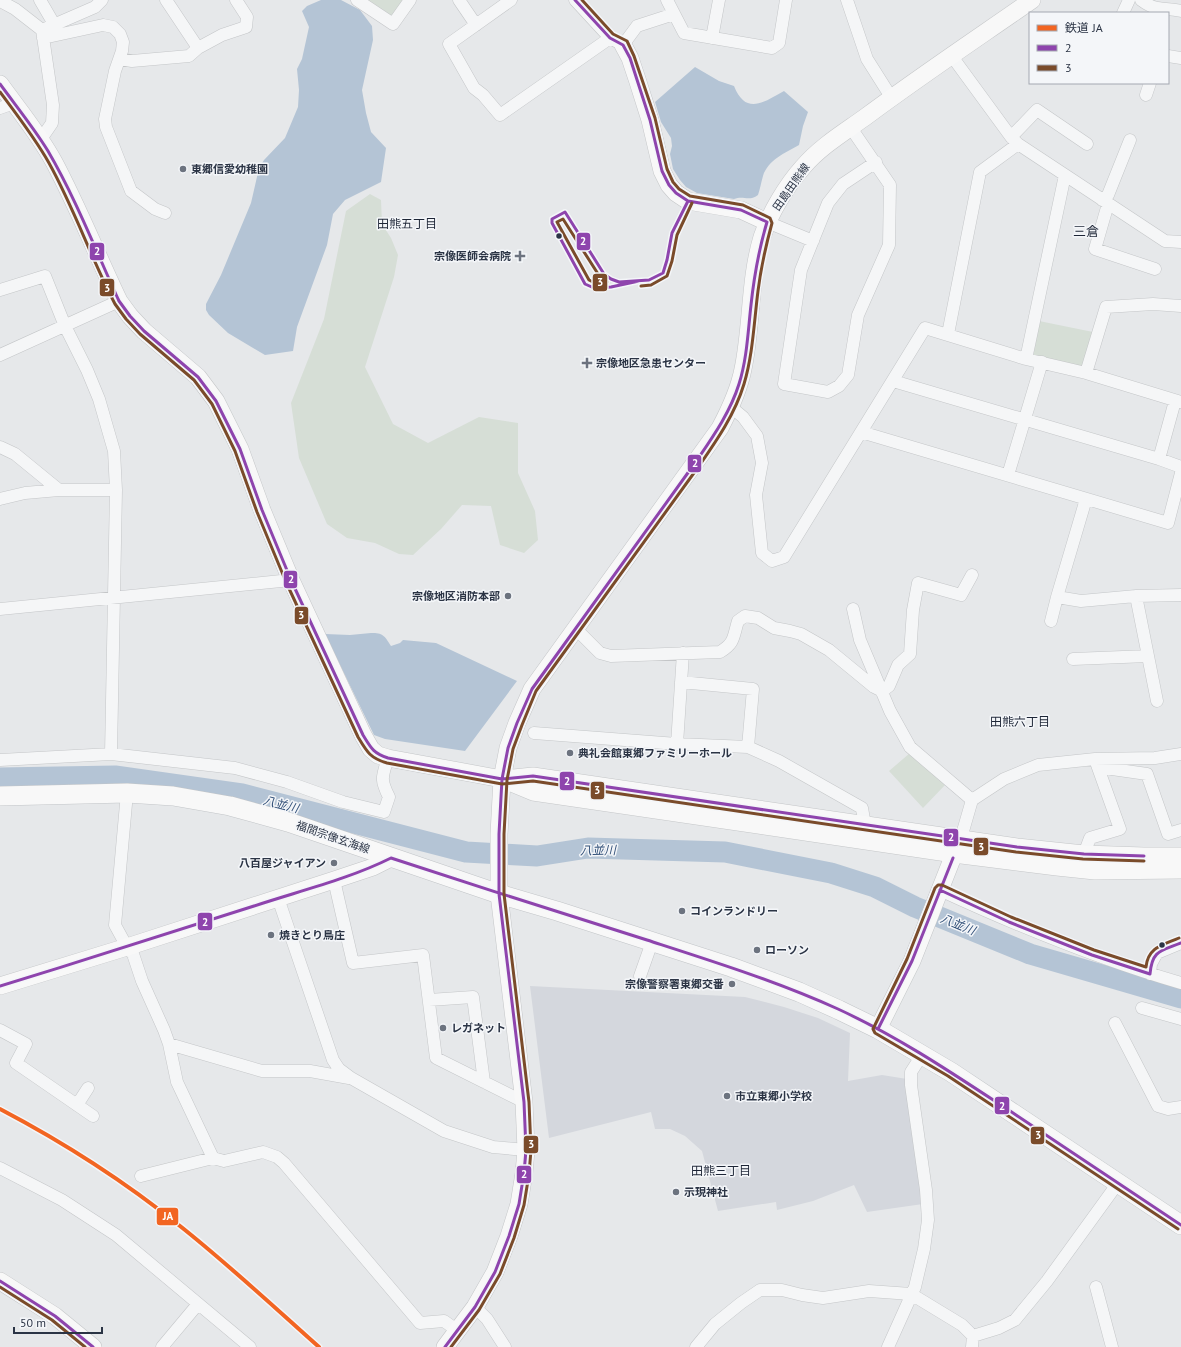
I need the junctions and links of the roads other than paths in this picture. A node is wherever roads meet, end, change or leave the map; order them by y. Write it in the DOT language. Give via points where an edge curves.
graph roads {
  1 [pos="0,0"];
  2 [pos="40,0"];
  3 [pos="102,0"];
  4 [pos="166,0"];
  5 [pos="236,0"];
  6 [pos="357,0"];
  7 [pos="410,0"];
  8 [pos="459,0"];
  9 [pos="511,0"];
  10 [pos="575,0"];
  11 [pos="667,0"];
  12 [pos="719,0"];
  13 [pos="786,0"];
  14 [pos="847,0"];
  15 [pos="1032,0"];
  16 [pos="1130,0"];
  17 [pos="1141,0"];
  18 [pos="1181,11"];
  19 [pos="1124,12"];
  20 [pos="674,14"];
  21 [pos="54,24"];
  22 [pos="476,25"];
  23 [pos="43,34"];
  24 [pos="712,38"];
  25 [pos="616,42"];
  26 [pos="198,48"];
  27 [pos="951,55"];
  28 [pos="1169,56"];
  29 [pos="1181,58"];
  30 [pos="120,59"];
  31 [pos="0,84"];
  32 [pos="1150,84"];
  33 [pos="1146,95"];
  34 [pos="891,97"];
  35 [pos="7,105"];
  36 [pos="851,128"];
  37 [pos="41,139"];
  38 [pos="1130,140"];
  39 [pos="1015,141"];
  40 [pos="1087,144"];
  41 [pos="876,162"];
  42 [pos="1065,175"];
  43 [pos="1105,202"];
  44 [pos="164,213"];
  45 [pos="767,222"];
  46 [pos="814,241"];
  47 [pos="1181,242"];
  48 [pos="1155,270"];
  49 [pos="0,290"];
  50 [pos="119,301"];
  51 [pos="1181,306"];
  52 [pos="65,326"];
  53 [pos="948,334"];
  54 [pos="0,355"];
  55 [pos="1026,359"];
  56 [pos="1042,362"];
  57 [pos="1086,374"];
  58 [pos="893,381"];
  59 [pos="1178,402"];
  60 [pos="731,407"];
  61 [pos="1026,420"];
  62 [pos="861,432"];
  63 [pos="0,447"];
  64 [pos="1159,459"];
  65 [pos="1181,467"];
  66 [pos="1181,473"];
  67 [pos="1008,475"];
  68 [pos="59,490"];
  69 [pos="116,490"];
  70 [pos="0,499"];
  71 [pos="1086,499"];
  72 [pos="972,575"];
  73 [pos="291,580"];
  74 [pos="1181,595"];
  75 [pos="1136,596"];
  76 [pos="1057,597"];
  77 [pos="114,598"];
  78 [pos="0,609"];
  79 [pos="853,609"];
  80 [pos="1051,621"];
  81 [pos="576,630"];
  82 [pos="683,653"];
  83 [pos="1148,656"];
  84 [pos="1073,659"];
  85 [pos="681,682"];
  86 [pos="882,691"];
  87 [pos="1157,701"];
  88 [pos="534,733"];
  89 [pos="677,744"];
  90 [pos="748,747"];
  91 [pos="111,754"];
  92 [pos="1181,754"];
  93 [pos="388,758"];
  94 [pos="0,760"];
  95 [pos="1097,763"];
  96 [pos="502,779"];
  97 [pos="128,793"];
  98 [pos="0,796"];
  99 [pos="972,800"];
  100 [pos="865,825"];
  101 [pos="1181,830"];
  102 [pos="1168,834"];
  103 [pos="961,838"];
  104 [pos="1181,838"];
  105 [pos="954,854"];
  106 [pos="1084,854"];
  107 [pos="1181,856"];
  108 [pos="391,858"];
  109 [pos="1181,870"];
  110 [pos="334,880"];
  111 [pos="939,893"];
  112 [pos="499,894"];
  113 [pos="278,898"];
  114 [pos="652,942"];
  115 [pos="1181,943"];
  116 [pos="127,947"];
  117 [pos="1150,974"];
  118 [pos="640,976"];
  119 [pos="1181,983"];
  120 [pos="0,986"];
  121 [pos="429,1000"];
  122 [pos="1142,1008"];
  123 [pos="1181,1019"];
  124 [pos="1115,1023"];
  125 [pos="878,1029"];
  126 [pos="0,1030"];
  127 [pos="169,1044"];
  128 [pos="922,1055"];
  129 [pos="351,1078"];
  130 [pos="484,1082"];
  131 [pos="88,1088"];
  132 [pos="524,1102"];
  133 [pos="77,1105"];
  134 [pos="1181,1108"];
  135 [pos="93,1116"];
  136 [pos="526,1150"];
  137 [pos="213,1158"];
  138 [pos="0,1168"];
  139 [pos="142,1176"];
  140 [pos="1118,1183"];
  141 [pos="1181,1224"];
  142 [pos="2,1286"];
  143 [pos="1096,1287"];
  144 [pos="911,1294"];
  145 [pos="198,1304"];
  146 [pos="475,1307"];
  147 [pos="458,1331"];
  148 [pos="972,1342"];
  149 [pos="93,1347"];
  150 [pos="162,1347"];
  151 [pos="250,1347"];
  152 [pos="444,1347"];
  153 [pos="505,1347"];
  154 [pos="696,1347"];
  155 [pos="888,1347"];
  156 [pos="1112,1347"];
  1 -- 23 [label="street"];
  2 -- 21 [label="street"];
  3 -- 21 [label="street" via="95,7"];
  4 -- 26 [label="street"];
  5 -- 26 [label="street" via="247,18 246,27 222,35"];
  6 -- 7 [label="street" via="393,24"];
  8 -- 22 [label="street"];
  9 -- 22 [label="street"];
  10 -- 25 [label="street"];
  11 -- 20 [label="street"];
  12 -- 24 [label="street"];
  13 -- 24 [label="street" via="779,43 772,48"];
  14 -- 34 [label="street" via="867,59"];
  15 -- 27 [label="main road, 田島田熊線"];
  16 -- 19 [label="street"];
  17 -- 18 [label="street" via="1157,9"];
  20 -- 24 [label="street" via="684,33"];
  20 -- 25 [label="street" via="637,26"];
  21 -- 23 [label="street"];
  22 -- 25 [label="street" via="450,44 474,88 500,115"];
  23 -- 30 [label="street" via="103,25 113,27 123,42"];
  23 -- 37 [label="street" via="52,123"];
  25 -- 45 [label="main road" via="630,58 650,120 662,170 669,185 688,201 741,210"];
  26 -- 30 [label="street" via="189,56 132,61"];
  27 -- 34 [label="main road, 田島田熊線"];
  27 -- 39 [label="street"];
  28 -- 29 [label="street"];
  30 -- 44 [label="street" via="105,119 106,127 132,191"];
  31 -- 35 [label="main road"];
  32 -- 33 [label="street"];
  34 -- 36 [label="main road, 田島田熊線"];
  35 -- 37 [label="main road"];
  36 -- 41 [label="street"];
  36 -- 45 [label="main road, 田島田熊線" via="802,167"];
  37 -- 50 [label="main road" via="65,184"];
  38 -- 43 [label="street"];
  39 -- 40 [label="street" via="1037,110"];
  39 -- 42 [label="street"];
  39 -- 53 [label="street" via="980,172"];
  41 -- 46 [label="street" via="843,184 828,203"];
  41 -- 46 [label="street" via="890,185 889,244 858,315 848,375 839,386 828,392 784,384 801,270"];
  42 -- 43 [label="street"];
  42 -- 55 [label="street"];
  43 -- 47 [label="street" via="1164,241"];
  43 -- 48 [label="street" via="1095,250"];
  45 -- 46 [label="street"];
  45 -- 60 [label="main road, 田島田熊線" via="756,267 743,368"];
  49 -- 52 [label="street" via="45,276"];
  50 -- 52 [label="street"];
  50 -- 73 [label="main road" via="144,331 198,377 216,401 240,449"];
  51 -- 57 [label="street" via="1153,304 1106,307"];
  52 -- 54 [label="street"];
  52 -- 69 [label="street" via="100,399 114,451"];
  53 -- 55 [label="street"];
  53 -- 58 [label="street" via="926,328"];
  55 -- 56 [label="street"];
  56 -- 57 [label="street"];
  56 -- 61 [label="street"];
  57 -- 59 [label="street"];
  58 -- 61 [label="street"];
  58 -- 62 [label="street"];
  59 -- 64 [label="street"];
  60 -- 62 [label="street" via="743,417 757,436 762,463 756,495 762,553 772,560 784,557"];
  60 -- 81 [label="main road, 田島田熊線" via="720,428"];
  61 -- 64 [label="street"];
  61 -- 67 [label="street"];
  62 -- 67 [label="street"];
  63 -- 68 [label="street" via="15,454"];
  64 -- 65 [label="street"];
  66 -- 71 [label="street" via="1168,523"];
  67 -- 71 [label="street"];
  68 -- 69 [label="street"];
  68 -- 70 [label="street" via="25,493"];
  69 -- 77 [label="street"];
  71 -- 76 [label="street"];
  72 -- 86 [label="street" via="961,596 918,583 910,654 898,665 889,686"];
  73 -- 77 [label="street"];
  73 -- 93 [label="main road" via="370,749"];
  74 -- 75 [label="street"];
  75 -- 76 [label="street" via="1081,602"];
  75 -- 83 [label="street"];
  76 -- 80 [label="street"];
  77 -- 78 [label="street"];
  77 -- 91 [label="street"];
  79 -- 86 [label="street" via="860,640"];
  81 -- 82 [label="street" via="600,653 611,656"];
  81 -- 96 [label="main road, 田島田熊線" via="532,689 516,723"];
  82 -- 85 [label="street"];
  82 -- 86 [label="street" via="720,652 733,641 738,621 746,616 758,618 774,628 801,634 829,650"];
  83 -- 84 [label="street"];
  83 -- 87 [label="street"];
  85 -- 89 [label="street"];
  85 -- 90 [label="street" via="753,689"];
  86 -- 99 [label="street" via="896,724 910,747"];
  88 -- 89 [label="street"];
  89 -- 90 [label="street"];
  90 -- 100 [label="street" via="779,761 862,808"];
  91 -- 93 [label="street" via="235,768 287,782 343,802 384,812 389,797 382,784"];
  91 -- 94 [label="street"];
  92 -- 95 [label="street"];
  93 -- 96 [label="main road"];
  95 -- 99 [label="street" via="1038,765 1004,779"];
  95 -- 102 [label="street" via="1147,774"];
  95 -- 106 [label="street" via="1120,829 1090,838"];
  96 -- 100 [label="main road" via="533,776"];
  96 -- 105 [label="main road" via="533,792"];
  96 -- 112 [label="main road, 田島田熊線"];
  97 -- 98 [label="main road, 福間宗像玄海線"];
  97 -- 108 [label="main road, 福間宗像玄海線" via="173,796 230,806 288,822"];
  97 -- 116 [label="street" via="115,925"];
  99 -- 103 [label="street"];
  100 -- 103 [label="main road"];
  101 -- 102 [label="street"];
  102 -- 104 [label="street" via="1171,840"];
  103 -- 105 [label="main road"];
  103 -- 106 [label="main road"];
  105 -- 109 [label="main road" via="1095,871"];
  105 -- 111 [label="main road"];
  106 -- 107 [label="main road"];
  108 -- 110 [label="main road"];
  108 -- 112 [label="main road, 福間宗像玄海線"];
  110 -- 113 [label="main road"];
  110 -- 121 [label="street" via="353,963 423,955"];
  111 -- 117 [label="street" via="1092,955"];
  111 -- 125 [label="main road" via="912,961"];
  112 -- 114 [label="main road, 福間宗像玄海線"];
  112 -- 132 [label="main road, 田島田熊線"];
  113 -- 116 [label="main road"];
  113 -- 129 [label="street" via="333,1060 339,1069"];
  114 -- 118 [label="street"];
  114 -- 125 [label="main road, 福間宗像玄海線" via="799,992"];
  115 -- 117 [label="street" via="1157,953 1151,964"];
  116 -- 120 [label="main road"];
  116 -- 127 [label="street" via="133,954"];
  117 -- 119 [label="street"];
  121 -- 130 [label="street" via="436,1058"];
  121 -- 130 [label="street" via="473,997"];
  122 -- 123 [label="street"];
  124 -- 134 [label="street" via="1158,1106 1168,1109"];
  125 -- 128 [label="main road, 福間宗像玄海線"];
  126 -- 133 [label="street" via="26,1044 16,1063"];
  127 -- 129 [label="street" via="262,1071 310,1071"];
  127 -- 137 [label="street" via="177,1082"];
  128 -- 140 [label="main road, 福間宗像玄海線"];
  128 -- 144 [label="street" via="911,1072 911,1085 928,1220 924,1249"];
  129 -- 136 [label="street" via="444,1131 493,1147"];
  130 -- 132 [label="street"];
  131 -- 133 [label="street"];
  132 -- 136 [label="main road, 田島田熊線"];
  133 -- 135 [label="street"];
  136 -- 146 [label="main road, 田島田熊線" via="519,1204 509,1236 495,1272"];
  137 -- 139 [label="street"];
  137 -- 147 [label="street" via="224,1161 264,1152 277,1157 420,1323 444,1321"];
  138 -- 145 [label="street" via="62,1200 116,1235"];
  140 -- 141 [label="main road, 福間宗像玄海線"];
  140 -- 148 [label="street" via="1014,1320"];
  142 -- 149 [label="main road" via="55,1316"];
  143 -- 156 [label="street"];
  144 -- 148 [label="street" via="962,1325"];
  144 -- 154 [label="street" via="869,1291 822,1298 782,1290 760,1290 715,1324"];
  144 -- 155 [label="street"];
  145 -- 150 [label="street"];
  145 -- 151 [label="street"];
  146 -- 147 [label="main road, 田島田熊線"];
  146 -- 153 [label="street" via="487,1319"];
  147 -- 152 [label="main road, 田島田熊線"];
}
